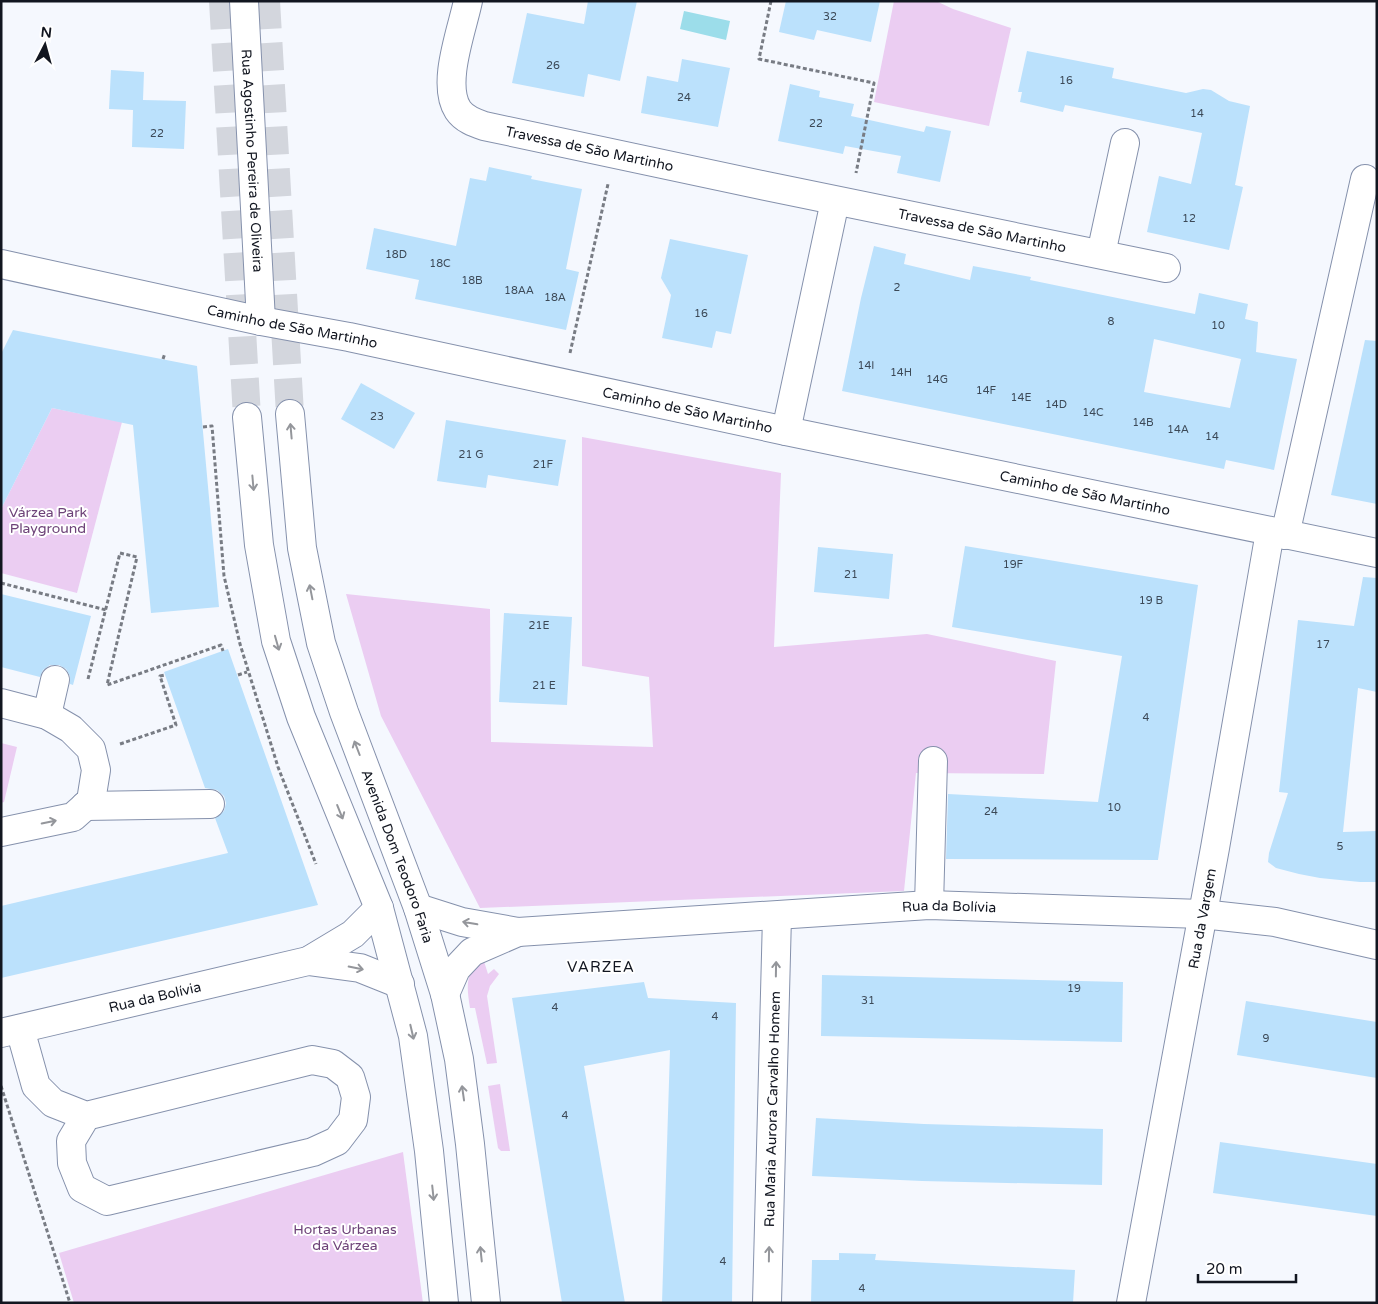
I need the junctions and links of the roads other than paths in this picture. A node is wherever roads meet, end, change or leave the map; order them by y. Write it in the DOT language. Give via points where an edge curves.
graph roads {
  1 [pos="244,1"];
  2 [pos="468,1"];
  3 [pos="1125,143"];
  4 [pos="1365,180"];
  5 [pos="835,201"];
  6 [pos="1101,254"];
  7 [pos="1,264"];
  8 [pos="1166,268"];
  9 [pos="261,321"];
  10 [pos="290,414"];
  11 [pos="247,417"];
  12 [pos="786,431"];
  13 [pos="1277,533"];
  14 [pos="1377,553"];
  15 [pos="55,680"];
  16 [pos="1,703"];
  17 [pos="47,715"];
  18 [pos="933,761"];
  19 [pos="210,804"];
  20 [pos="85,806"];
  21 [pos="1,832"];
  22 [pos="929,906"];
  23 [pos="379,908"];
  24 [pos="418,908"];
  25 [pos="1202,914"];
  26 [pos="777,916"];
  27 [pos="518,932"];
  28 [pos="1377,945"];
  29 [pos="308,961"];
  30 [pos="400,984"];
  31 [pos="445,994"];
  32 [pos="11,1031"];
  33 [pos="86,1116"];
  34 [pos="444,1303"];
  35 [pos="486,1303"];
  36 [pos="767,1303"];
  37 [pos="1131,1303"];
  1 -- 9 [label="street, Rua Agostinho Pereira de Oliveira"];
  2 -- 5 [label="street, Travessa de São Martinho" via="451,85 459,112 469,121"];
  3 -- 6 [label="street"];
  4 -- 13 [label="street, Rua da Vargem"];
  5 -- 6 [label="street, Travessa de São Martinho"];
  5 -- 12 [label="street"];
  6 -- 8 [label="street, Travessa de São Martinho"];
  7 -- 9 [label="street, Caminho de São Martinho"];
  9 -- 12 [label="street, Caminho de São Martinho"];
  24 -- 10 [label="street, Avenida Dom Teodoro Faria, one-way" via="321,643 302,548"];
  11 -- 23 [label="street, one-way" via="259,545 276,641 301,717"];
  12 -- 13 [label="street, Caminho de São Martinho"];
  13 -- 14 [label="street, Caminho de São Martinho"];
  13 -- 25 [label="street, Rua da Vargem"];
  15 -- 17 [label="street"];
  16 -- 17 [label="street"];
  17 -- 20 [label="street" via="72,729 90,748 96,770 91,801"];
  18 -- 22 [label="street"];
  19 -- 20 [label="street"];
  21 -- 20 [label="street, one-way" via="73,817"];
  22 -- 25 [label="street, Rua da Bolívia"];
  22 -- 26 [label="street, Rua da Bolívia"];
  23 -- 29 [label="street, Rua da Bolívia" via="353,934"];
  23 -- 30 [label="street"];
  27 -- 24 [label="street, Rua da Bolívia, one-way" via="462,922"];
  24 -- 31 [label="street, Avenida Dom Teodoro Faria"];
  25 -- 28 [label="street, Rua da Bolívia" via="1274,922"];
  25 -- 37 [label="street, Rua da Vargem"];
  26 -- 27 [label="street, Rua da Bolívia"];
  36 -- 26 [label="street, Rua Maria Aurora Carvalho Homem, one-way"];
  27 -- 31 [label="street, Rua da Bolívia" via="472,952 456,968"];
  29 -- 30 [label="street, Rua da Bolívia, one-way" via="360,968"];
  29 -- 32 [label="street, Rua da Bolívia"];
  30 -- 34 [label="street, one-way" via="421,1084"];
  35 -- 31 [label="street, Avenida Dom Teodoro Faria, one-way" via="459,1059"];
  32 -- 33 [label="street" via="36,1086 53,1103"];
  33 -- 33 [label="street" via="71,1141 72,1163 82,1188 107,1201 313,1152 337,1141 353,1120 356,1097 350,1077 333,1064 312,1060"];
}
